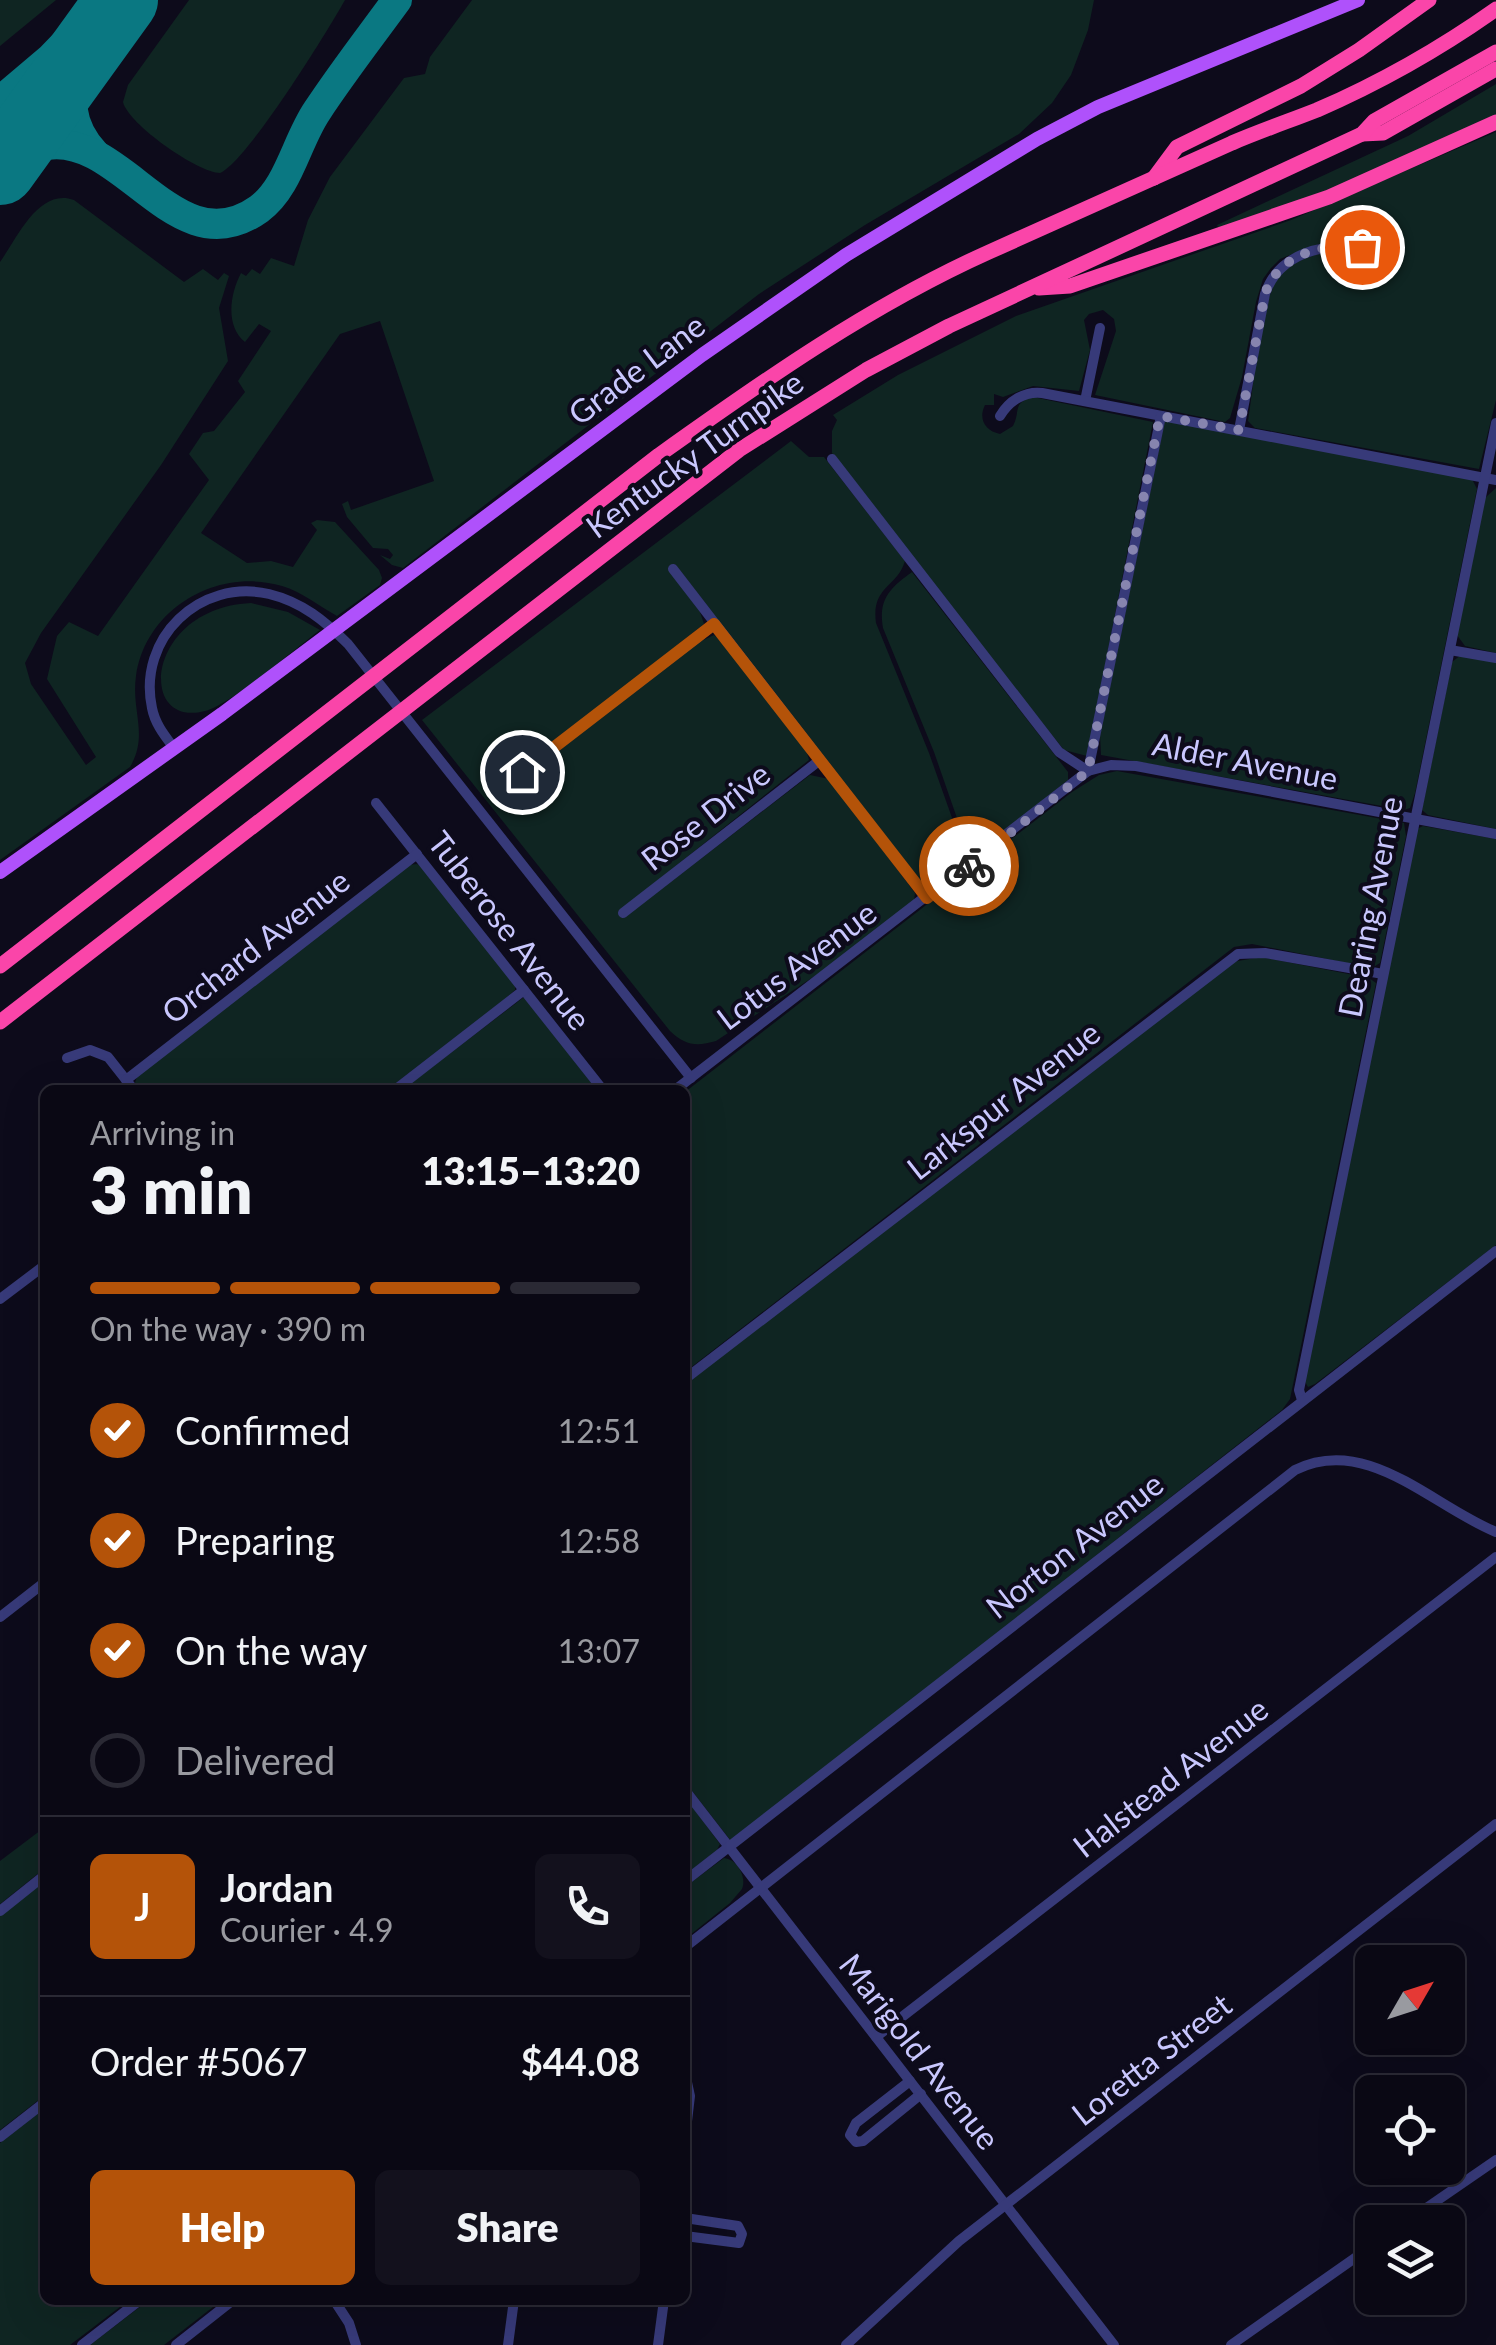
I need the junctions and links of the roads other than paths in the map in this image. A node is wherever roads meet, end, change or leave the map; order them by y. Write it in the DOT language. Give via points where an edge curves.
graph roads {
  1 [pos="1358,0"];
  2 [pos="1429,0"];
  3 [pos="1496,9"];
  4 [pos="1496,52"];
  5 [pos="1496,70"];
  6 [pos="1496,122"];
  7 [pos="1362,134"];
  8 [pos="1152,181"];
  9 [pos="1362,247"];
  10 [pos="1030,288"];
  11 [pos="1100,328"];
  12 [pos="1086,401"];
  13 [pos="1000,416"];
  14 [pos="1160,416"];
  15 [pos="1496,423"];
  16 [pos="1239,430"];
  17 [pos="832,460"];
  18 [pos="1490,479"];
  19 [pos="673,569"];
  20 [pos="714,624"];
  21 [pos="1450,650"];
  22 [pos="1496,658"];
  23 [pos="174,748"];
  24 [pos="820,760"];
  25 [pos="1088,771"];
  26 [pos="522,772"];
  27 [pos="376,803"];
  28 [pos="1414,819"];
  29 [pos="1496,834"];
  30 [pos="417,854"];
  31 [pos="0,872"];
  32 [pos="927,898"];
  33 [pos="623,913"];
  34 [pos="0,966"];
  35 [pos="1384,974"];
  36 [pos="524,990"];
  37 [pos="0,1022"];
  38 [pos="67,1058"];
  39 [pos="691,1078"];
  40 [pos="126,1080"];
  41 [pos="130,1085"];
  42 [pos="402,1085"];
  43 [pos="599,1085"];
  44 [pos="682,1085"];
  45 [pos="1496,1251"];
  46 [pos="40,1269"];
  47 [pos="0,1300"];
  48 [pos="690,1376"];
  49 [pos="1302,1400"];
  50 [pos="1496,1532"];
  51 [pos="1496,1558"];
  52 [pos="40,1586"];
  53 [pos="0,1618"];
  54 [pos="690,1796"];
  55 [pos="1496,1824"];
  56 [pos="729,1846"];
  57 [pos="690,1877"];
  58 [pos="40,1879"];
  59 [pos="759,1888"];
  60 [pos="0,1910"];
  61 [pos="690,1943"];
  62 [pos="876,2037"];
  63 [pos="910,2081"];
  64 [pos="921,2094"];
  65 [pos="40,2106"];
  66 [pos="0,2137"];
  67 [pos="1496,2160"];
  68 [pos="1005,2205"];
  69 [pos="1431,2205"];
  70 [pos="690,2219"];
  71 [pos="690,2237"];
  72 [pos="1355,2258"];
  73 [pos="134,2305"];
  74 [pos="227,2305"];
  75 [pos="337,2305"];
  76 [pos="513,2305"];
  77 [pos="663,2305"];
  78 [pos="82,2345"];
  79 [pos="176,2345"];
  80 [pos="356,2345"];
  81 [pos="508,2345"];
  82 [pos="658,2345"];
  83 [pos="846,2345"];
  84 [pos="1114,2345"];
  85 [pos="1230,2345"];
  1 -- 23 [label="main road, Grade Lane" via="1098,107 846,255"];
  2 -- 8 [label="highway" via="1301,86 1177,148"];
  3 -- 8 [label="highway" via="1321,108"];
  4 -- 7 [label="highway, Kentucky Turnpike"];
  5 -- 7 [label="highway" via="1382,134"];
  6 -- 10 [label="highway" via="1267,220 1070,286"];
  7 -- 10 [label="highway, Kentucky Turnpike"];
  8 -- 34 [label="highway" via="922,285 738,398"];
  9 -- 16 [label="street" via="1306,252 1274,274"];
  10 -- 37 [label="highway, Kentucky Turnpike" via="866,370 715,467"];
  11 -- 12 [label="street"];
  12 -- 13 [label="street" via="1032,392"];
  12 -- 14 [label="street"];
  14 -- 16 [label="street"];
  14 -- 25 [label="street"];
  15 -- 18 [label="street, Dearing Avenue"];
  16 -- 18 [label="street"];
  17 -- 25 [label="street" via="1059,752"];
  18 -- 21 [label="street, Dearing Avenue"];
  19 -- 20 [label="street"];
  20 -- 24 [label="street"];
  20 -- 26 [label="street"];
  21 -- 22 [label="street"];
  21 -- 28 [label="street, Dearing Avenue"];
  23 -- 31 [label="main road, Grade Lane"];
  23 -- 39 [label="street" via="152,708 150,678 154,651 175,622 206,600 238,592 272,594 302,606 348,644"];
  24 -- 32 [label="street"];
  24 -- 33 [label="street, Rose Drive"];
  25 -- 28 [label="street, Alder Avenue" via="1136,766"];
  25 -- 32 [label="street, Lotus Avenue"];
  27 -- 30 [label="street, Tuberose Avenue"];
  28 -- 29 [label="street, Alder Avenue"];
  28 -- 35 [label="street, Dearing Avenue"];
  30 -- 36 [label="street, Tuberose Avenue"];
  30 -- 40 [label="street, Orchard Avenue"];
  32 -- 39 [label="street, Lotus Avenue"];
  35 -- 48 [label="street, Larkspur Avenue" via="1238,954"];
  35 -- 49 [label="street, Dearing Avenue" via="1298,1390"];
  36 -- 42 [label="street"];
  36 -- 43 [label="street, Tuberose Avenue"];
  38 -- 40 [label="street" via="90,1050 108,1058"];
  39 -- 44 [label="street, Lotus Avenue"];
  40 -- 41 [label="street"];
  45 -- 49 [label="street, Norton Avenue"];
  46 -- 47 [label="street"];
  49 -- 56 [label="street, Norton Avenue"];
  50 -- 59 [label="street" via="1360,1461 1321,1460 1295,1470"];
  51 -- 62 [label="street, Halstead Avenue"];
  52 -- 53 [label="street"];
  54 -- 56 [label="street, Marigold Avenue"];
  55 -- 68 [label="street, Loretta Street"];
  56 -- 57 [label="street, Norton Avenue"];
  56 -- 59 [label="street, Marigold Avenue"];
  58 -- 60 [label="street"];
  59 -- 61 [label="street"];
  59 -- 62 [label="street, Marigold Avenue"];
  62 -- 63 [label="street, Marigold Avenue"];
  63 -- 64 [label="street, Marigold Avenue"];
  63 -- 64 [label="street" via="850,2135 863,2141"];
  64 -- 68 [label="street, Marigold Avenue"];
  65 -- 66 [label="street"];
  67 -- 69 [label="street"];
  68 -- 83 [label="street, Loretta Street"];
  68 -- 84 [label="street, Marigold Avenue"];
  70 -- 71 [label="street" via="729,2223 742,2234 739,2243"];
  72 -- 85 [label="street"];
  73 -- 78 [label="street"];
  74 -- 79 [label="street"];
  75 -- 80 [label="street"];
  76 -- 81 [label="street"];
  77 -- 82 [label="street"];
}
